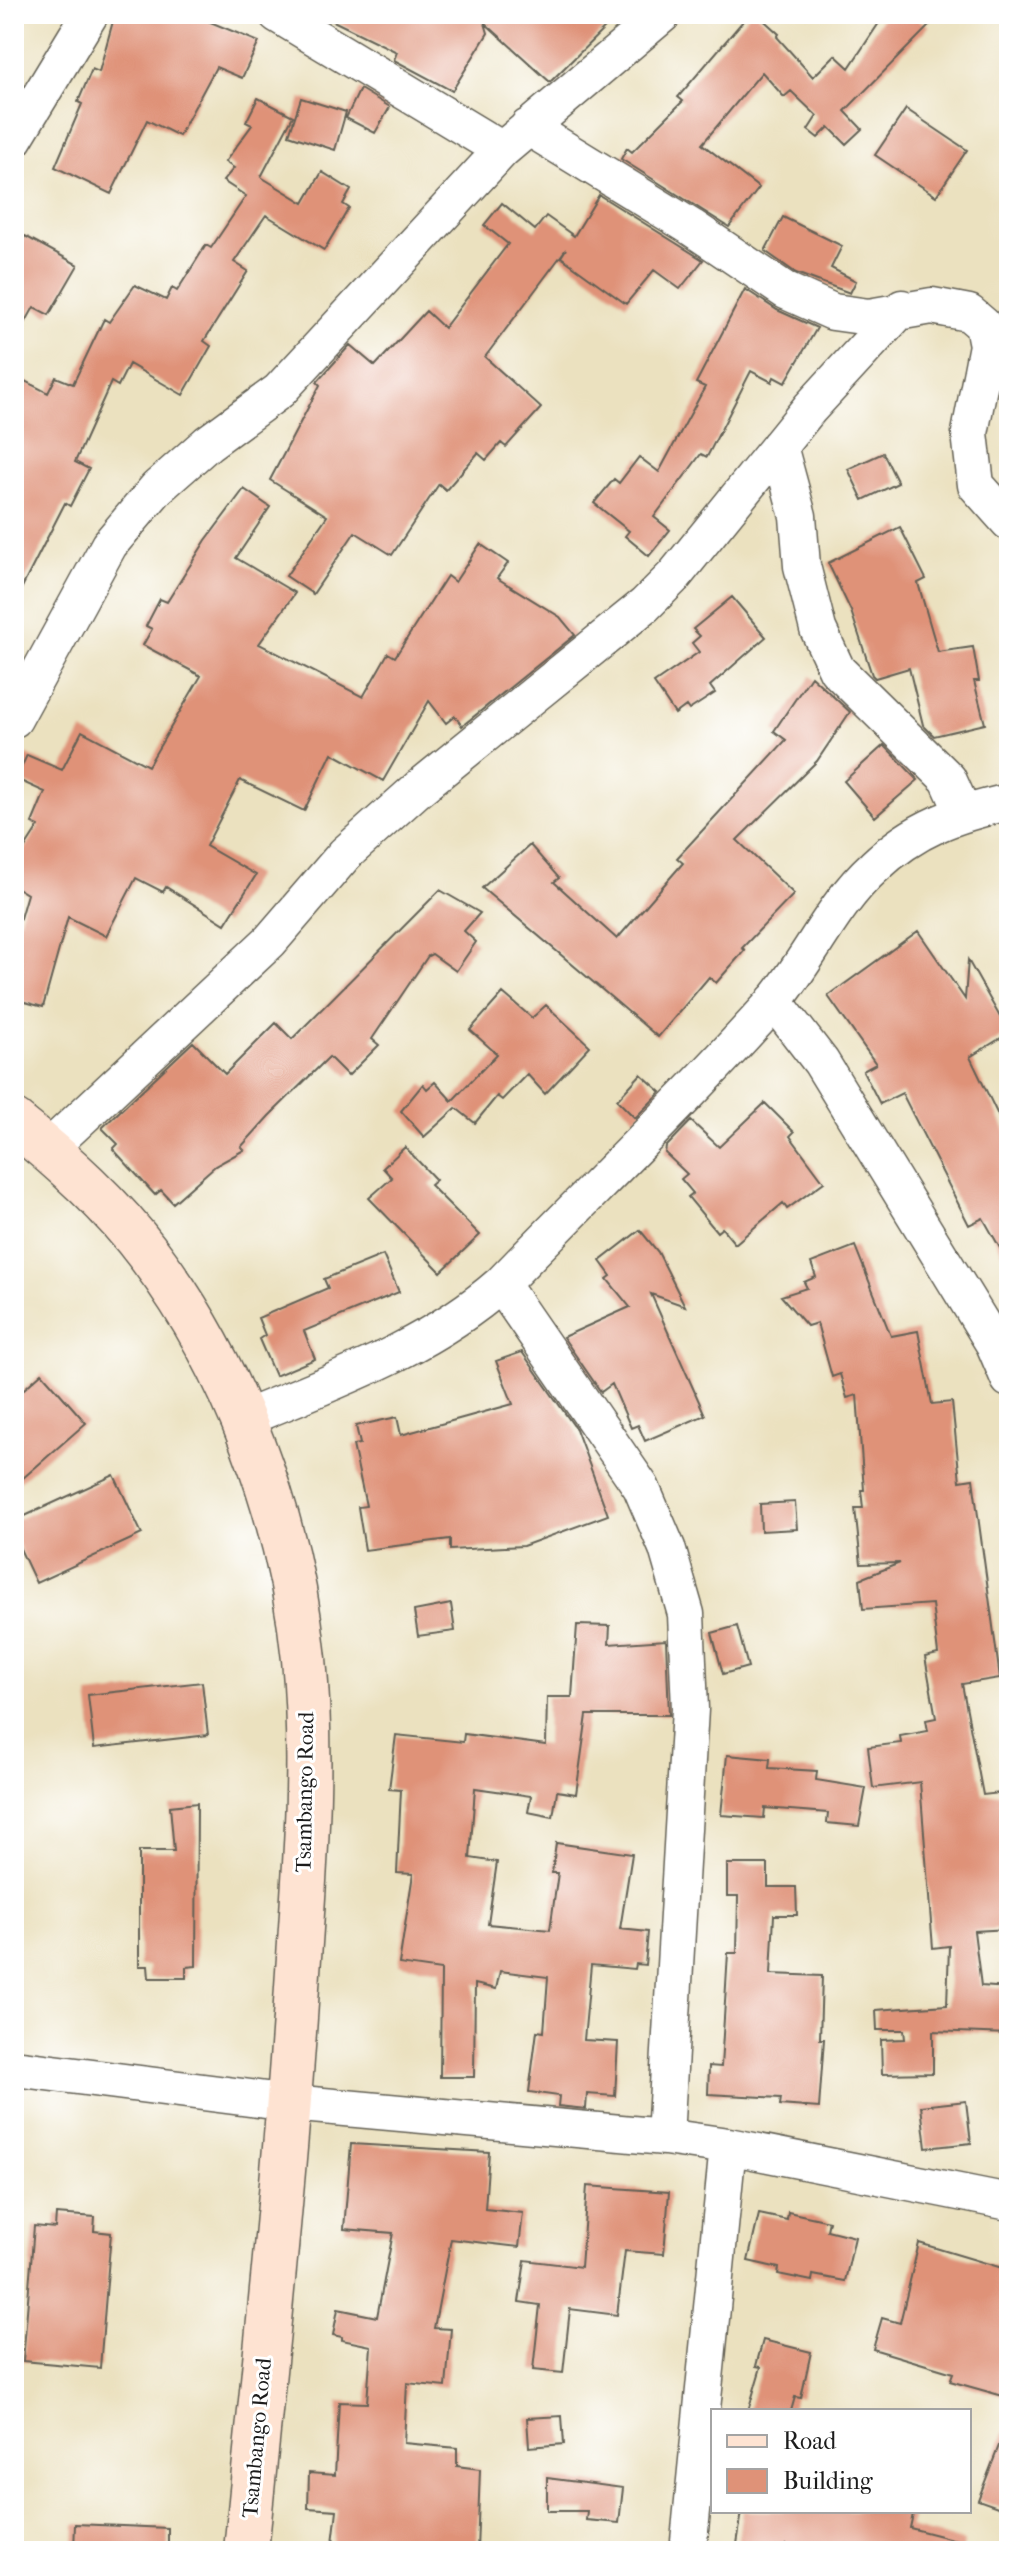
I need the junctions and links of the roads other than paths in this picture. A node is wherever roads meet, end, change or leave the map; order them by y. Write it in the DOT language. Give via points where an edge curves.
graph roads {
  1 [pos="90,14"];
  2 [pos="277,14"];
  3 [pos="663,14"];
  4 [pos="515,138"];
  5 [pos="14,139"];
  6 [pos="902,308"];
  7 [pos="779,446"];
  8 [pos="1009,522"];
  9 [pos="26,660"];
  10 [pos="14,719"];
  11 [pos="1009,802"];
  12 [pos="963,812"];
  13 [pos="774,1001"];
  14 [pos="14,1122"];
  15 [pos="48,1149"];
  16 [pos="501,1284"];
  17 [pos="1009,1379"];
  18 [pos="241,1420"];
  19 [pos="14,2068"];
  20 [pos="290,2103"];
  21 [pos="665,2137"];
  22 [pos="728,2146"];
  23 [pos="1009,2202"];
  24 [pos="246,2551"];
  25 [pos="688,2551"];
  1 -- 5 [label="street"];
  2 -- 4 [label="street"];
  3 -- 4 [label="street"];
  4 -- 6 [label="street" via="691,227 786,291 833,312 869,317"];
  4 -- 9 [label="street" via="279,391 157,488"];
  6 -- 7 [label="street"];
  6 -- 8 [label="street" via="932,306 969,313 983,325 987,345 970,433 976,485"];
  7 -- 12 [label="street" via="818,629 837,670 948,779"];
  7 -- 15 [label="street" via="645,605 345,854 270,941"];
  9 -- 10 [label="street"];
  11 -- 12 [label="street"];
  12 -- 13 [label="street" via="927,826 873,867"];
  13 -- 16 [label="street"];
  13 -- 17 [label="street" via="821,1062 994,1344"];
  14 -- 15 [label="street, Tsambango Road"];
  15 -- 18 [label="street, Tsambango Road" via="150,1256 202,1337"];
  16 -- 18 [label="street" via="471,1311 399,1353"];
  16 -- 21 [label="street" via="641,1487 667,1548 686,1614 690,1709"];
  18 -- 20 [label="street, Tsambango Road" via="293,1583 304,1663 308,1816"];
  19 -- 20 [label="street"];
  20 -- 21 [label="street"];
  20 -- 24 [label="street, Tsambango Road"];
  21 -- 22 [label="street"];
  22 -- 23 [label="street"];
  22 -- 25 [label="street"];
}
